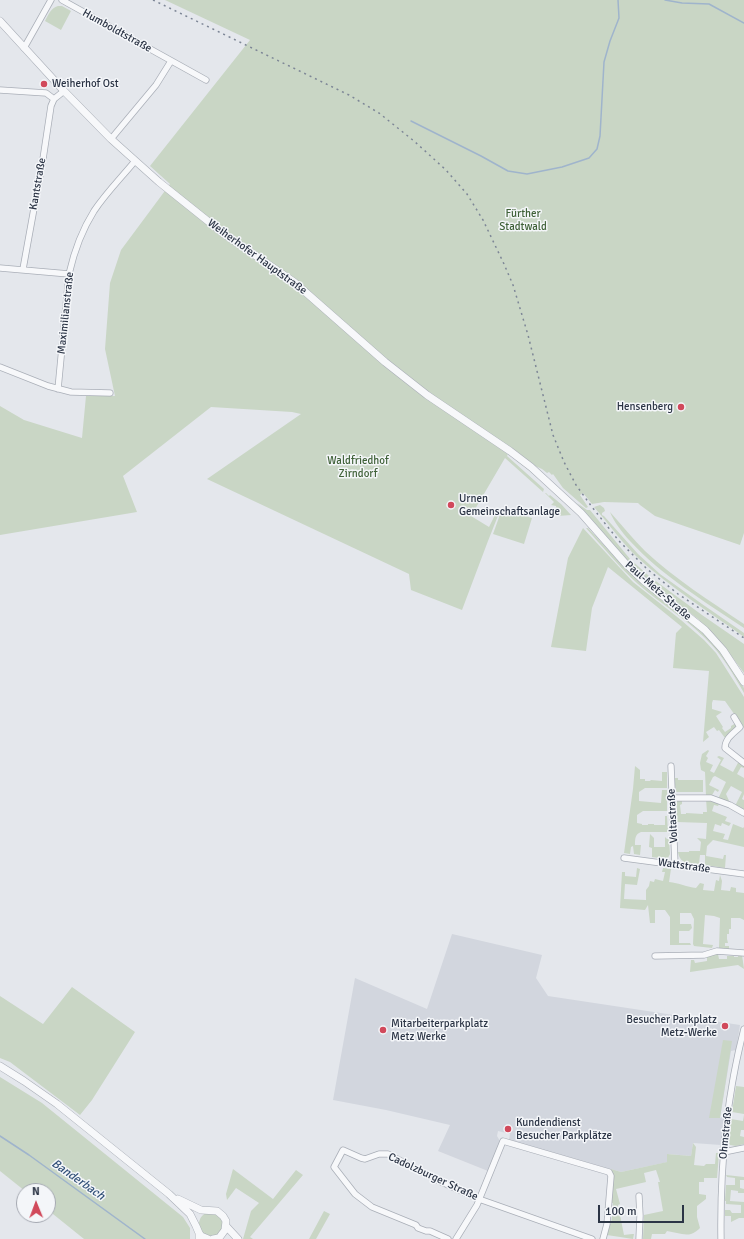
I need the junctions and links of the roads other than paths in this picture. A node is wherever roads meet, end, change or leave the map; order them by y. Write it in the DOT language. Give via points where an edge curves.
graph roads {
  1 [pos="51,0"];
  2 [pos="62,0"];
  3 [pos="0,21"];
  4 [pos="24,48"];
  5 [pos="171,61"];
  6 [pos="206,80"];
  7 [pos="0,90"];
  8 [pos="64,91"];
  9 [pos="54,99"];
  10 [pos="111,139"];
  11 [pos="135,161"];
  12 [pos="0,268"];
  13 [pos="23,269"];
  14 [pos="69,274"];
  15 [pos="0,367"];
  16 [pos="58,389"];
  17 [pos="110,393"];
  18 [pos="570,502"];
  19 [pos="744,682"];
  20 [pos="734,717"];
  21 [pos="744,762"];
  22 [pos="671,766"];
  23 [pos="672,798"];
  24 [pos="744,813"];
  25 [pos="624,858"];
  26 [pos="675,865"];
  27 [pos="744,874"];
  28 [pos="744,953"];
  29 [pos="655,956"];
  30 [pos="744,1029"];
  31 [pos="0,1066"];
  32 [pos="744,1148"];
  33 [pos="724,1152"];
  34 [pos="169,1194"];
  35 [pos="639,1196"];
  36 [pos="479,1199"];
  37 [pos="206,1211"];
  38 [pos="226,1226"];
  39 [pos="198,1232"];
  40 [pos="208,1239"];
  41 [pos="218,1239"];
  42 [pos="238,1239"];
  43 [pos="448,1239"];
  44 [pos="456,1239"];
  45 [pos="592,1239"];
  46 [pos="603,1239"];
  47 [pos="638,1239"];
  48 [pos="721,1239"];
  1 -- 4 [label="street"];
  2 -- 5 [label="street, Humboldtstraße"];
  3 -- 4 [label="street, Weiherhofer Hauptstraße"];
  4 -- 8 [label="street, Weiherhofer Hauptstraße"];
  5 -- 6 [label="street, Humboldtstraße"];
  5 -- 10 [label="street" via="156,85"];
  7 -- 9 [label="street" via="46,93"];
  8 -- 9 [label="street"];
  8 -- 10 [label="street, Weiherhofer Hauptstraße"];
  9 -- 13 [label="street, Kantstraße"];
  10 -- 11 [label="street, Weiherhofer Hauptstraße"];
  11 -- 14 [label="street, Maximilianstraße" via="93,213 78,245"];
  11 -- 18 [label="street, Weiherhofer Hauptstraße" via="224,234 294,282 421,390 531,466"];
  12 -- 13 [label="street"];
  13 -- 14 [label="street"];
  14 -- 16 [label="street, Maximilianstraße"];
  15 -- 16 [label="street"];
  16 -- 17 [label="street"];
  18 -- 19 [label="street, Paul-Metz-Straße" via="625,563 705,630 723,650"];
  20 -- 21 [label="street" via="740,727 729,738 725,748"];
  22 -- 23 [label="street, Voltastraße"];
  23 -- 24 [label="street" via="706,797 721,801"];
  23 -- 26 [label="street, Voltastraße"];
  25 -- 26 [label="street, Wattstraße"];
  26 -- 27 [label="street, Wattstraße"];
  28 -- 29 [label="street" via="717,951 704,955"];
  30 -- 33 [label="street, Ohmstraße" via="731,1091"];
  31 -- 34 [label="street" via="57,1104"];
  32 -- 33 [label="street"];
  33 -- 48 [label="street, Ohmstraße" via="720,1205"];
  34 -- 37 [label="street" via="190,1206"];
  34 -- 39 [label="street" via="190,1214"];
  35 -- 47 [label="street"];
  36 -- 43 [label="street, Cadolzburger Straße" via="434,1179 388,1154 365,1159 343,1150 334,1167 355,1194 372,1207 426,1232 430,1231"];
  36 -- 44 [label="street"];
  36 -- 45 [label="street, Cadolzburger Straße"];
  36 -- 46 [label="street" via="503,1141 609,1172 611,1176 607,1224"];
  37 -- 38 [label="street" via="220,1213 226,1221"];
  37 -- 39 [label="street" via="198,1217"];
  38 -- 41 [label="street"];
  38 -- 42 [label="street"];
  39 -- 40 [label="street"];
}
